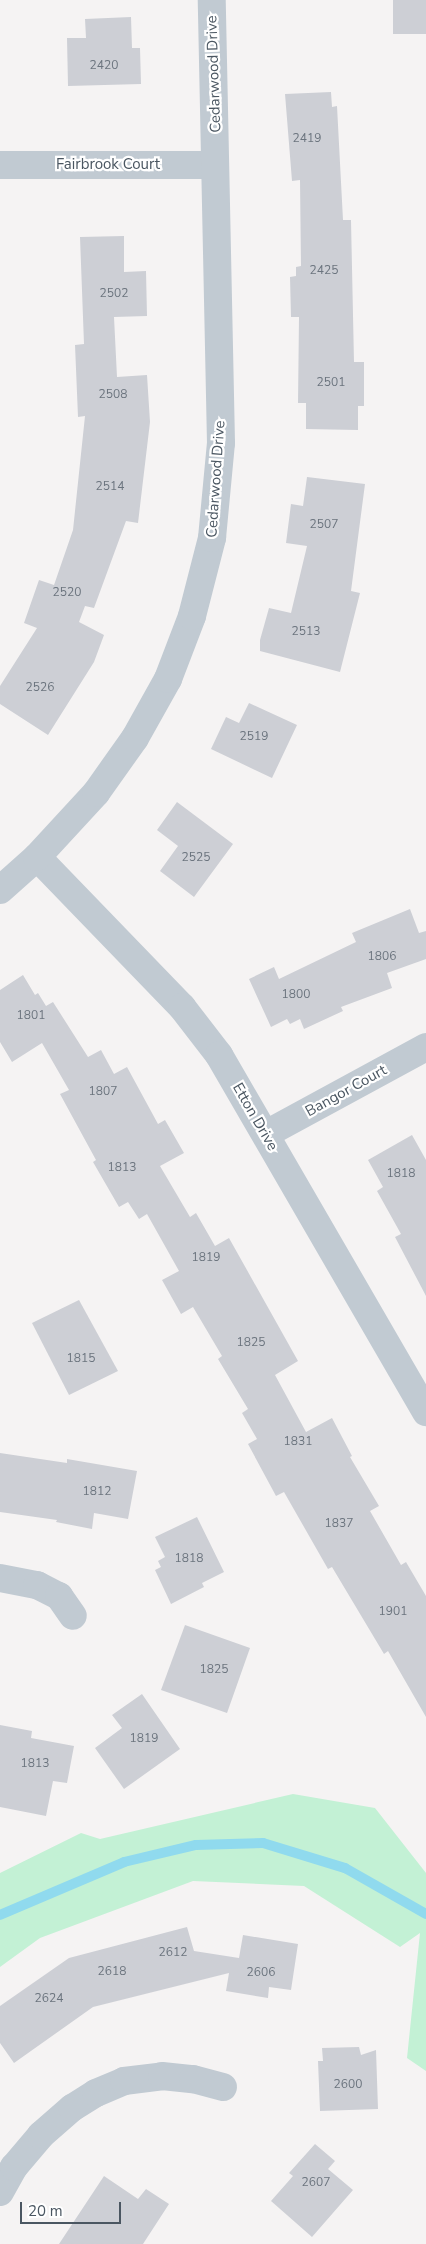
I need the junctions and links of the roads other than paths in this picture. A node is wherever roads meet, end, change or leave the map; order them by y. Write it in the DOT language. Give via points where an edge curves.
graph roads {
  1 [pos="212,0"];
  2 [pos="0,165"];
  3 [pos="215,165"];
  4 [pos="37,857"];
  5 [pos="0,890"];
  6 [pos="426,1047"];
  7 [pos="266,1134"];
  8 [pos="426,1412"];
  9 [pos="0,1578"];
  10 [pos="73,1616"];
  11 [pos="223,2088"];
  12 [pos="0,2192"];
  1 -- 3 [label="street, Cedarwood Drive"];
  2 -- 3 [label="street, Fairbrook Court"];
  3 -- 4 [label="street, Cedarwood Drive" via="221,443 212,538 192,616 168,679 135,738 96,793"];
  4 -- 5 [label="street, Cedarwood Drive"];
  4 -- 7 [label="street, Etton Drive" via="182,1007 218,1055"];
  6 -- 7 [label="street, Bangor Court"];
  7 -- 8 [label="street, Etton Drive"];
  9 -- 10 [label="street" via="37,1585 59,1596"];
  11 -- 12 [label="street" via="193,2079 162,2076 124,2082 96,2093 40,2135 14,2166"];
}
